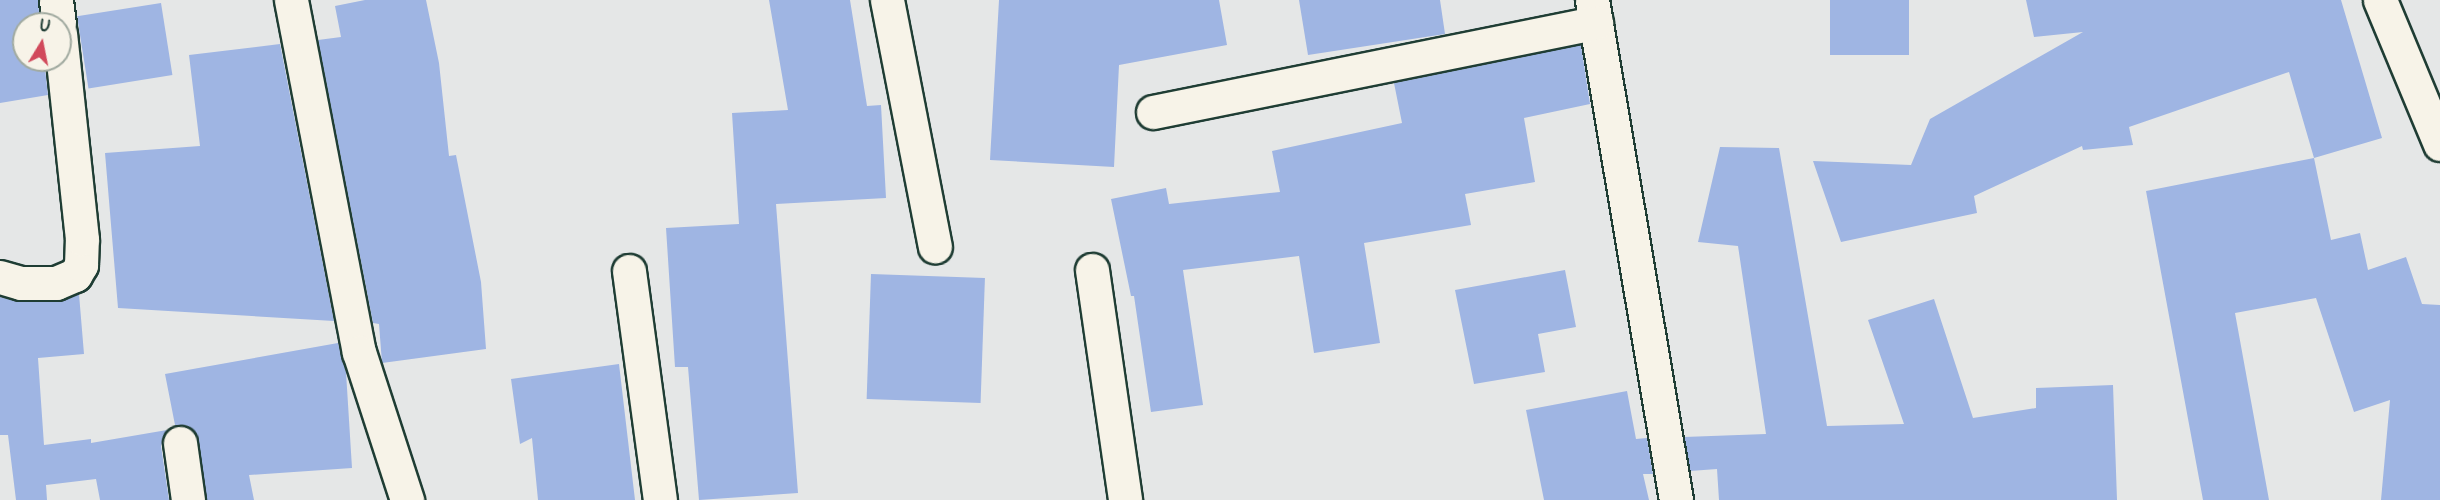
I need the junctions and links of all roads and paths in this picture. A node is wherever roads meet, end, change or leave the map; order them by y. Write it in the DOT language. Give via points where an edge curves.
graph roads {
  1 [pos="291,0"];
  2 [pos="887,0"];
  3 [pos="2380,0"];
  4 [pos="1594,12"];
  5 [pos="64,72"];
  6 [pos="1153,112"];
  7 [pos="2440,144"];
  8 [pos="934,246"];
  9 [pos="1092,270"];
  10 [pos="629,271"];
  11 [pos="0,277"];
  12 [pos="180,443"];
  13 [pos="188,500"];
  14 [pos="407,500"];
  15 [pos="660,500"];
  16 [pos="1125,500"];
  17 [pos="1676,500"];
  1 -- 14 [label="street" via="359,352"];
  2 -- 8 [label="street"];
  3 -- 7 [label="street"];
  4 -- 6 [label="street"];
  4 -- 17 [label="street"];
  5 -- 11 [label="street" via="82,239 81,265 75,275 56,283 21,283"];
  9 -- 16 [label="street"];
  10 -- 15 [label="street"];
  12 -- 13 [label="street"];
}
